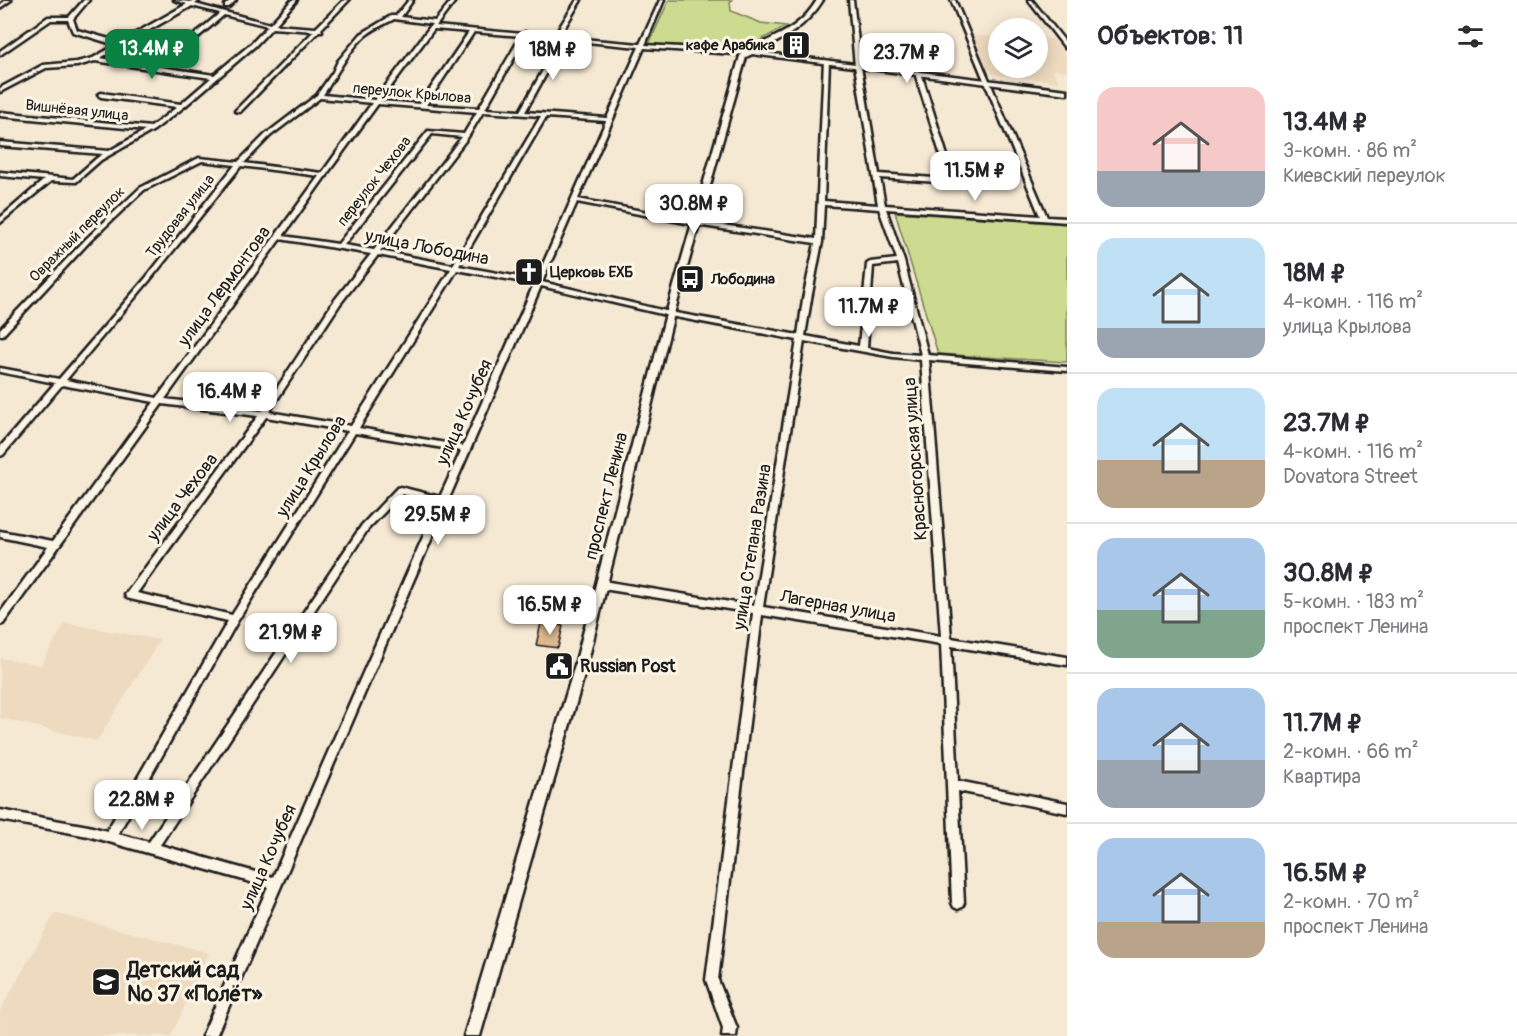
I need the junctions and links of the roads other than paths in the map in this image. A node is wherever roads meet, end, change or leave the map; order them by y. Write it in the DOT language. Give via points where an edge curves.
graph roads {
  1 [pos="9,0"];
  2 [pos="87,0"];
  3 [pos="176,0"];
  4 [pos="198,0"];
  5 [pos="234,0"];
  6 [pos="295,0"];
  7 [pos="347,0"];
  8 [pos="411,0"];
  9 [pos="454,0"];
  10 [pos="579,0"];
  11 [pos="662,0"];
  12 [pos="820,0"];
  13 [pos="851,0"];
  14 [pos="953,0"];
  15 [pos="1030,0"];
  16 [pos="190,4"];
  17 [pos="227,6"];
  18 [pos="0,7"];
  19 [pos="223,13"];
  20 [pos="398,17"];
  21 [pos="70,19"];
  22 [pos="434,25"];
  23 [pos="272,26"];
  24 [pos="320,30"];
  25 [pos="473,30"];
  26 [pos="525,34"];
  27 [pos="556,37"];
  28 [pos="564,38"];
  29 [pos="123,43"];
  30 [pos="643,46"];
  31 [pos="1067,47"];
  32 [pos="0,53"];
  33 [pos="750,53"];
  34 [pos="95,59"];
  35 [pos="826,61"];
  36 [pos="858,66"];
  37 [pos="918,73"];
  38 [pos="215,77"];
  39 [pos="989,82"];
  40 [pos="0,90"];
  41 [pos="1067,92"];
  42 [pos="101,95"];
  43 [pos="319,96"];
  44 [pos="377,103"];
  45 [pos="182,106"];
  46 [pos="422,106"];
  47 [pos="238,111"];
  48 [pos="480,111"];
  49 [pos="522,112"];
  50 [pos="0,114"];
  51 [pos="545,114"];
  52 [pos="610,120"];
  53 [pos="152,129"];
  54 [pos="465,136"];
  55 [pos="0,144"];
  56 [pos="110,153"];
  57 [pos="239,164"];
  58 [pos="0,174"];
  59 [pos="11,175"];
  60 [pos="325,175"];
  61 [pos="877,176"];
  62 [pos="49,178"];
  63 [pos="0,184"];
  64 [pos="575,200"];
  65 [pos="821,203"];
  66 [pos="882,208"];
  67 [pos="1044,218"];
  68 [pos="1067,220"];
  69 [pos="0,221"];
  70 [pos="696,223"];
  71 [pos="278,237"];
  72 [pos="819,242"];
  73 [pos="340,246"];
  74 [pos="377,253"];
  75 [pos="901,261"];
  76 [pos="454,269"];
  77 [pos="538,283"];
  78 [pos="670,314"];
  79 [pos="0,333"];
  80 [pos="801,338"];
  81 [pos="863,350"];
  82 [pos="925,357"];
  83 [pos="0,370"];
  84 [pos="1066,372"];
  85 [pos="60,382"];
  86 [pos="160,401"];
  87 [pos="264,414"];
  88 [pos="353,431"];
  89 [pos="466,449"];
  90 [pos="0,453"];
  91 [pos="443,501"];
  92 [pos="0,534"];
  93 [pos="55,545"];
  94 [pos="603,585"];
  95 [pos="758,610"];
  96 [pos="234,619"];
  97 [pos="0,621"];
  98 [pos="946,642"];
  99 [pos="1067,661"];
  100 [pos="953,785"];
  101 [pos="1067,808"];
  102 [pos="0,815"];
  103 [pos="110,837"];
  104 [pos="152,849"];
  105 [pos="275,883"];
  106 [pos="958,903"];
  107 [pos="209,1036"];
  108 [pos="472,1036"];
  109 [pos="729,1036"];
  1 -- 18 [label="street"];
  2 -- 21 [label="street"];
  3 -- 16 [label="street"];
  4 -- 16 [label="street"];
  5 -- 17 [label="street"];
  6 -- 23 [label="street"];
  7 -- 24 [label="street"];
  8 -- 20 [label="street, Трудовая улица"];
  9 -- 22 [label="street, улица Лермонтова"];
  10 -- 27 [label="street"];
  11 -- 30 [label="street, улица Кочубея"];
  12 -- 33 [label="main road" via="798,25"];
  13 -- 36 [label="street"];
  14 -- 39 [label="street"];
  15 -- 31 [label="street"];
  16 -- 19 [label="street"];
  16 -- 29 [label="street"];
  19 -- 23 [label="street"];
  19 -- 29 [label="street" via="181,49"];
  20 -- 22 [label="street"];
  20 -- 43 [label="street, Трудовая улица" via="388,18 363,35"];
  21 -- 29 [label="street" via="75,32"];
  21 -- 32 [label="street" via="50,18"];
  22 -- 25 [label="street"];
  22 -- 44 [label="street, улица Лермонтова"];
  23 -- 24 [label="street"];
  23 -- 38 [label="street"];
  24 -- 47 [label="street"];
  25 -- 26 [label="street"];
  25 -- 46 [label="street"];
  26 -- 27 [label="street"];
  26 -- 48 [label="street, улица Чехова"];
  27 -- 28 [label="street"];
  28 -- 30 [label="street"];
  28 -- 49 [label="street"];
  29 -- 34 [label="street"];
  30 -- 33 [label="street"];
  30 -- 52 [label="street, улица Кочубея"];
  33 -- 35 [label="main road"];
  33 -- 70 [label="main road, проспект Ленина" via="741,63"];
  34 -- 38 [label="street"];
  34 -- 40 [label="street" via="45,66"];
  35 -- 36 [label="main road"];
  35 -- 65 [label="street, улица Степана Разина"];
  36 -- 37 [label="main road"];
  36 -- 61 [label="street, Красногорская улица"];
  37 -- 39 [label="main road"];
  37 -- 61 [label="street" via="952,181"];
  38 -- 45 [label="street"];
  39 -- 41 [label="main road"];
  39 -- 67 [label="street"];
  42 -- 45 [label="street"];
  43 -- 44 [label="street, переулок Крылова"];
  43 -- 57 [label="street, Трудовая улица" via="268,135"];
  44 -- 46 [label="street, переулок Крылова"];
  44 -- 60 [label="street, улица Лермонтова"];
  45 -- 53 [label="street"];
  46 -- 48 [label="street, переулок Крылова"];
  48 -- 49 [label="street, переулок Крылова"];
  48 -- 54 [label="street, улица Чехова"];
  49 -- 51 [label="street, переулок Крылова"];
  50 -- 53 [label="street, Вишнёвая улица"];
  51 -- 52 [label="street, переулок Крылова"];
  51 -- 76 [label="street, улица Крылова"];
  52 -- 64 [label="street, улица Кочубея"];
  53 -- 56 [label="street"];
  54 -- 73 [label="street, переулок Чехова" via="430,132"];
  54 -- 74 [label="street, улица Чехова"];
  55 -- 56 [label="street"];
  56 -- 62 [label="street" via="74,182"];
  57 -- 60 [label="street, Овражный переулок"];
  57 -- 79 [label="street, Овражный переулок" via="201,159 142,189"];
  57 -- 85 [label="street, Трудовая улица"];
  58 -- 59 [label="street"];
  59 -- 62 [label="street"];
  59 -- 63 [label="street"];
  60 -- 71 [label="street, улица Лермонтова"];
  61 -- 66 [label="street, Красногорская улица"];
  62 -- 69 [label="street"];
  64 -- 70 [label="street"];
  64 -- 77 [label="street, улица Кочубея"];
  65 -- 66 [label="street"];
  65 -- 72 [label="street, улица Степана Разина"];
  66 -- 67 [label="street"];
  66 -- 75 [label="street, Красногорская улица"];
  67 -- 68 [label="street"];
  70 -- 72 [label="street"];
  70 -- 78 [label="main road, проспект Ленина"];
  71 -- 73 [label="street, улица Лободина"];
  71 -- 86 [label="street, улица Лермонтова"];
  72 -- 80 [label="street, улица Степана Разина"];
  73 -- 74 [label="street, улица Лободина"];
  74 -- 76 [label="street, улица Лободина"];
  74 -- 87 [label="street, улица Чехова" via="337,303"];
  75 -- 81 [label="street" via="870,264"];
  75 -- 82 [label="street, Красногорская улица"];
  76 -- 77 [label="street, улица Лободина"];
  76 -- 88 [label="street, улица Крылова"];
  77 -- 78 [label="street, улица Лободина"];
  77 -- 89 [label="street, улица Кочубея"];
  78 -- 80 [label="street, улица Лободина"];
  78 -- 94 [label="main road, проспект Ленина"];
  80 -- 81 [label="street, улица Лободина"];
  80 -- 95 [label="street, улица Степана Разина"];
  81 -- 82 [label="street, улица Лободина"];
  82 -- 84 [label="street, улица Лободина"];
  82 -- 98 [label="street, Красногорская улица"];
  83 -- 85 [label="street"];
  85 -- 86 [label="street"];
  85 -- 90 [label="street, Трудовая улица"];
  86 -- 87 [label="street"];
  86 -- 93 [label="street, улица Лермонтова"];
  87 -- 88 [label="street"];
  87 -- 96 [label="street, улица Чехова" via="129,595"];
  88 -- 89 [label="street"];
  88 -- 96 [label="street, улица Крылова"];
  89 -- 91 [label="street, улица Кочубея"];
  91 -- 104 [label="street" via="400,490 365,527"];
  91 -- 105 [label="street, улица Кочубея"];
  92 -- 93 [label="street"];
  93 -- 97 [label="street, улица Лермонтова"];
  94 -- 95 [label="street, Лагерная улица"];
  94 -- 108 [label="main road, проспект Ленина"];
  95 -- 98 [label="street, Лагерная улица"];
  95 -- 109 [label="street, улица Степана Разина" via="712,980 730,1028"];
  96 -- 103 [label="street, улица Крылова"];
  98 -- 99 [label="street, Лагерная улица"];
  98 -- 100 [label="street, Красногорская улица"];
  100 -- 101 [label="street"];
  100 -- 106 [label="street, Красногорская улица"];
  102 -- 103 [label="street"];
  103 -- 104 [label="street"];
  104 -- 105 [label="street"];
  105 -- 107 [label="street, улица Кочубея"];
}
